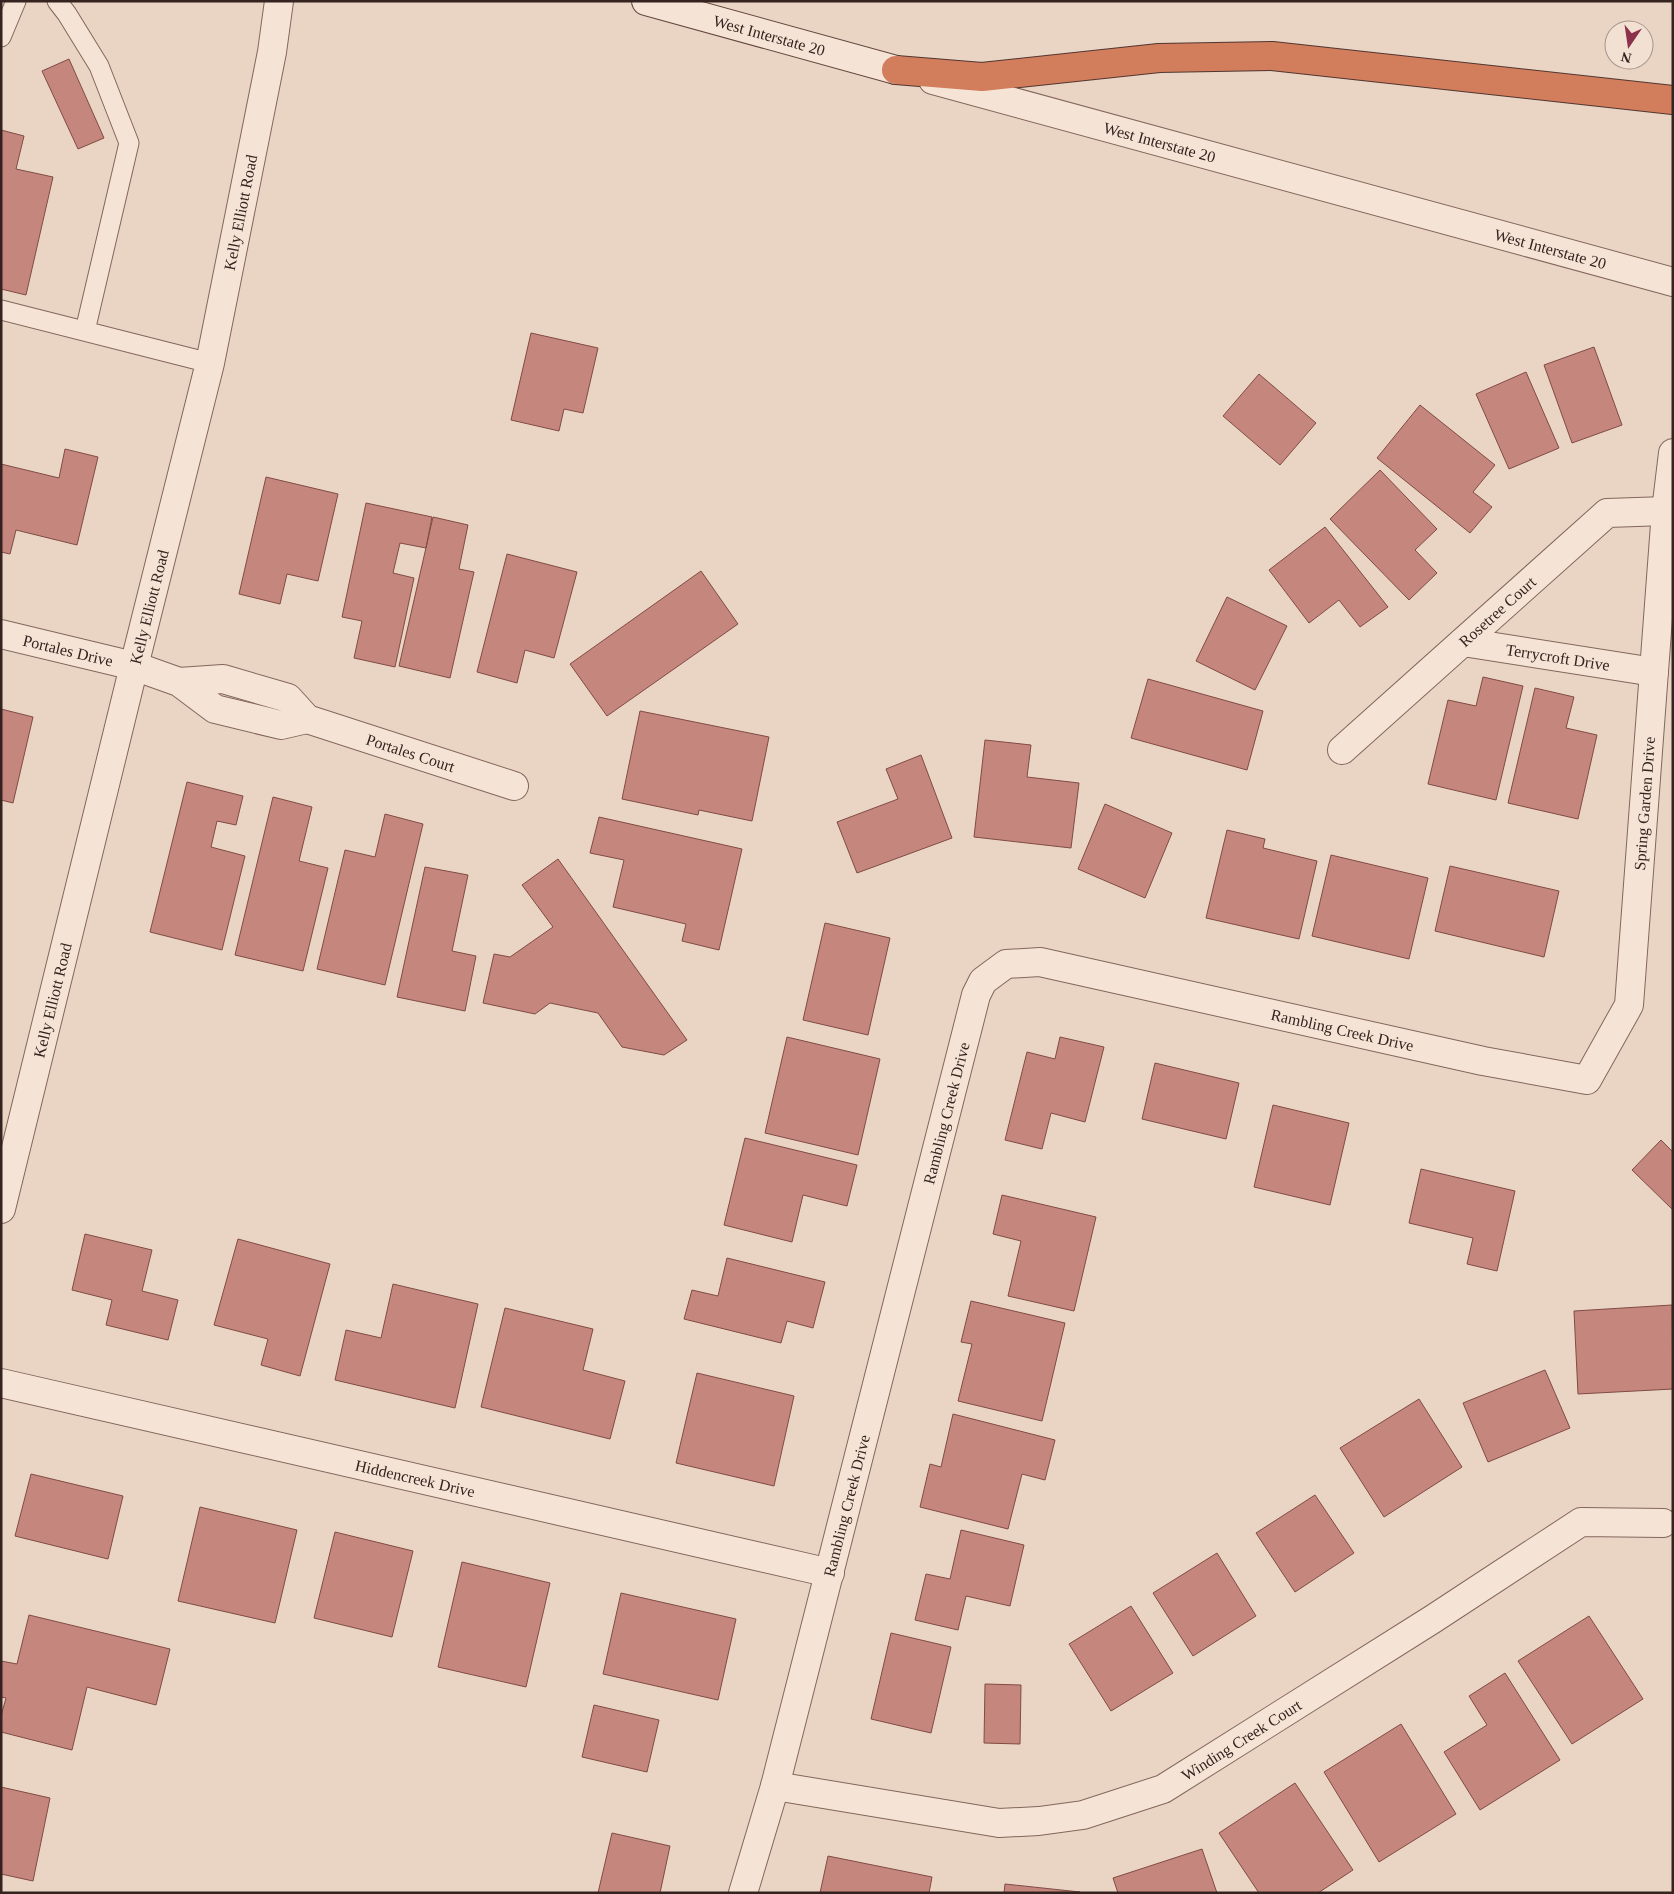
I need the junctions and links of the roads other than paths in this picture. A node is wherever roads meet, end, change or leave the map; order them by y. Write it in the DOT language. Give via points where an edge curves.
graph roads {
  1 [pos="16,1"];
  2 [pos="56,1"];
  3 [pos="279,1"];
  4 [pos="646,1"];
  5 [pos="1,36"];
  6 [pos="896,70"];
  7 [pos="1673,100"];
  8 [pos="1673,282"];
  9 [pos="1,310"];
  10 [pos="85,331"];
  11 [pos="210,363"];
  12 [pos="1673,453"];
  13 [pos="1666,510"];
  14 [pos="1,634"];
  15 [pos="1463,642"];
  16 [pos="134,666"];
  17 [pos="1654,672"];
  18 [pos="1342,750"];
  19 [pos="514,786"];
  20 [pos="1523,1070"];
  21 [pos="1,1209"];
  22 [pos="1,1383"];
  23 [pos="1663,1523"];
  24 [pos="830,1573"];
  25 [pos="775,1786"];
  26 [pos="744,1893"];
  1 -- 5 [label="lane"];
  2 -- 10 [label="lane" via="99,66 129,143"];
  3 -- 11 [label="street, Kelly Elliott Road" via="272,52"];
  4 -- 6 [label="street, West Interstate 20"];
  6 -- 7 [label="highway" via="982,76 1159,58 1272,56"];
  6 -- 8 [label="street, West Interstate 20"];
  9 -- 10 [label="lane"];
  10 -- 11 [label="lane"];
  11 -- 16 [label="street, Kelly Elliott Road"];
  12 -- 13 [label="street, Spring Garden Drive"];
  13 -- 15 [label="street, Rosetree Court" via="1607,513"];
  13 -- 17 [label="street, Spring Garden Drive"];
  14 -- 16 [label="street, Portales Drive"];
  15 -- 17 [label="street, Terrycroft Drive"];
  15 -- 18 [label="street, Rosetree Court"];
  16 -- 19 [label="street, Portales Court" via="179,682 215,709 281,725 307,719"];
  16 -- 21 [label="street, Kelly Elliott Road"];
  17 -- 20 [label="street, Spring Garden Drive" via="1630,1005 1586,1080"];
  20 -- 24 [label="street, Rambling Creek Drive" via="1040,962 1006,964 983,981 976,995"];
  22 -- 24 [label="street, Hiddencreek Drive"];
  23 -- 25 [label="street, Winding Creek Court" via="1581,1522 1163,1789 1083,1814 999,1823"];
  24 -- 25 [label="street, Rambling Creek Drive"];
  25 -- 26 [label="street, Rambling Creek Drive"];
}
